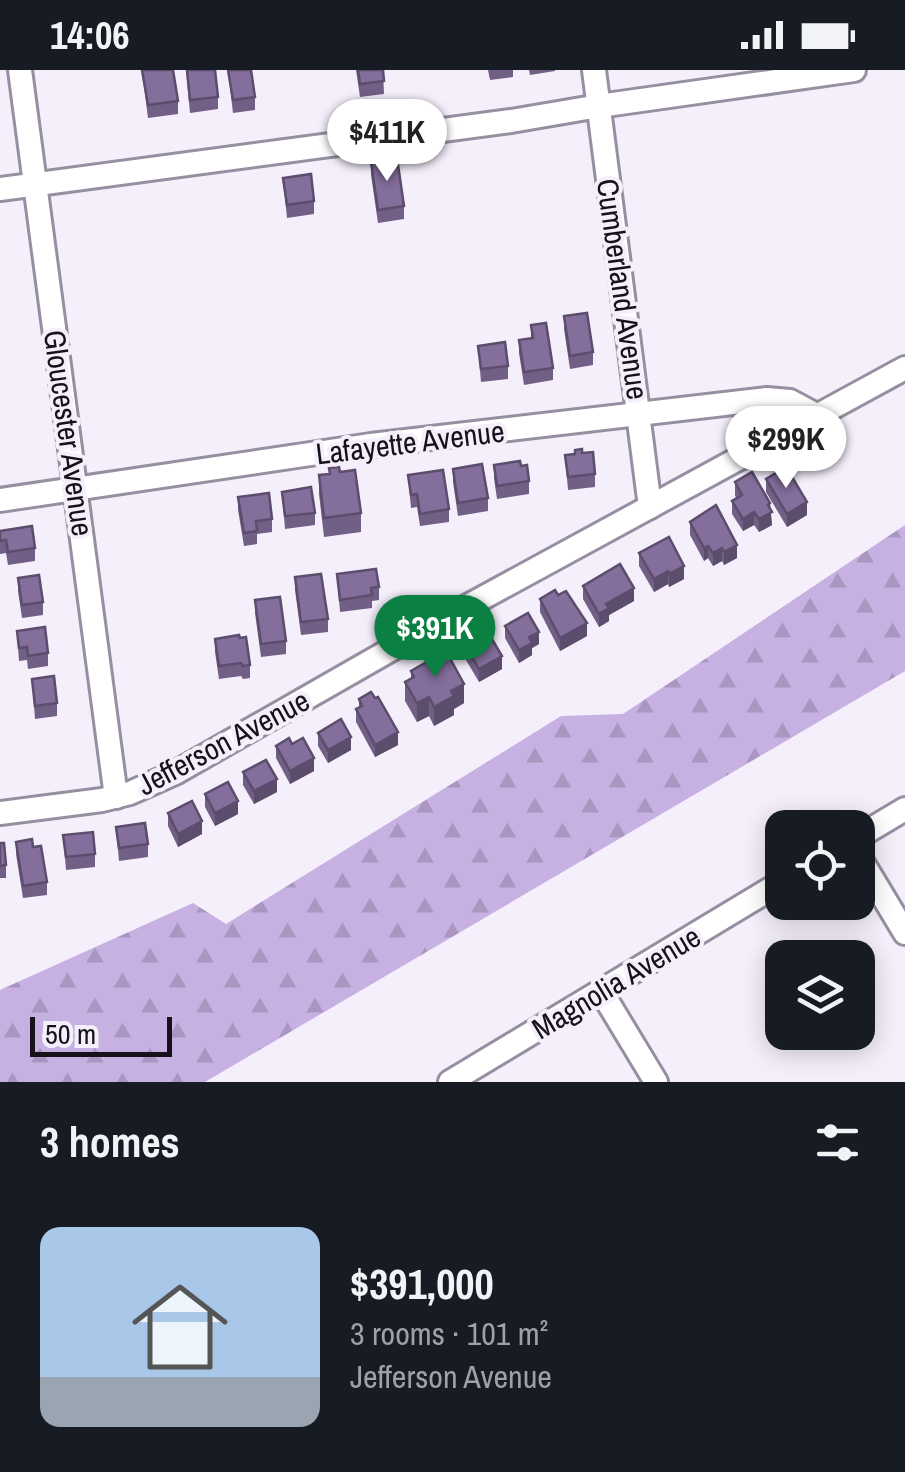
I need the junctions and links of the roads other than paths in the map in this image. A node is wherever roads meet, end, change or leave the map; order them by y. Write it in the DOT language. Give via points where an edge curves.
graph roads {
  1 [pos="20,70"];
  2 [pos="594,70"];
  3 [pos="854,70"];
  4 [pos="598,106"];
  5 [pos="36,184"];
  6 [pos="0,188"];
  7 [pos="905,368"];
  8 [pos="639,414"];
  9 [pos="818,416"];
  10 [pos="76,490"];
  11 [pos="0,500"];
  12 [pos="650,507"];
  13 [pos="116,797"];
  14 [pos="905,809"];
  15 [pos="0,813"];
  16 [pos="875,828"];
  17 [pos="875,884"];
  18 [pos="765,892"];
  19 [pos="905,934"];
  20 [pos="600,991"];
  21 [pos="450,1082"];
  22 [pos="656,1082"];
  1 -- 5 [label="street, Gloucester Avenue"];
  2 -- 4 [label="street, Cumberland Avenue"];
  3 -- 4 [label="street"];
  4 -- 5 [label="street"];
  4 -- 8 [label="street, Cumberland Avenue"];
  5 -- 6 [label="street"];
  5 -- 10 [label="street, Gloucester Avenue"];
  7 -- 9 [label="street, Jefferson Avenue"];
  8 -- 9 [label="street, Lafayette Avenue" via="767,399"];
  8 -- 10 [label="street, Lafayette Avenue" via="371,445"];
  8 -- 12 [label="street, Cumberland Avenue"];
  9 -- 12 [label="street, Jefferson Avenue"];
  10 -- 11 [label="street, Lafayette Avenue"];
  10 -- 13 [label="street, Gloucester Avenue"];
  12 -- 13 [label="street, Jefferson Avenue" via="175,773"];
  13 -- 15 [label="street, Jefferson Avenue"];
  14 -- 16 [label="street"];
  17 -- 19 [label="street"];
  18 -- 20 [label="street, Magnolia Avenue"];
  20 -- 21 [label="street, Magnolia Avenue"];
  20 -- 22 [label="street"];
}
